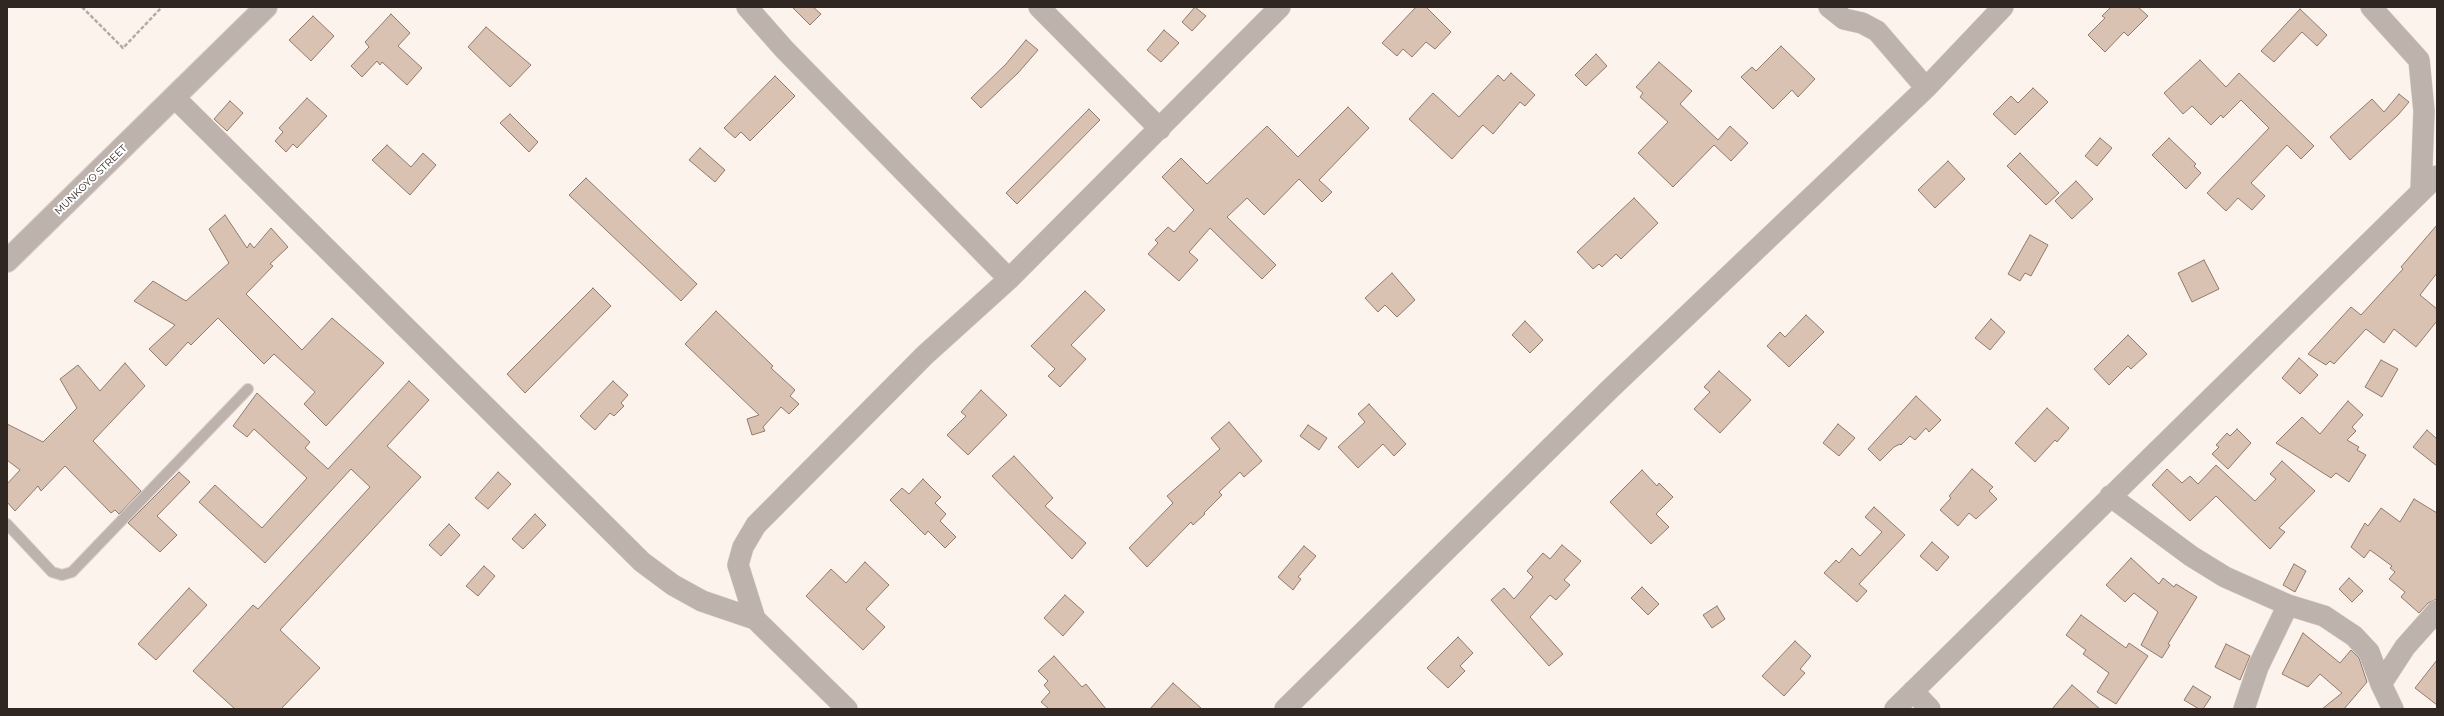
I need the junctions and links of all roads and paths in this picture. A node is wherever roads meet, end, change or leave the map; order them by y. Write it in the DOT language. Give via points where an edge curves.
graph roads {
  1 [pos="82,7"];
  2 [pos="162,7"];
  3 [pos="266,7"];
  4 [pos="747,7"];
  5 [pos="1039,7"];
  6 [pos="1280,7"];
  7 [pos="1829,7"];
  8 [pos="2003,7"];
  9 [pos="2371,7"];
  10 [pos="2428,65"];
  11 [pos="1926,88"];
  12 [pos="175,98"];
  13 [pos="1160,129"];
  14 [pos="2437,176"];
  15 [pos="2421,191"];
  16 [pos="7,261"];
  17 [pos="1009,279"];
  18 [pos="248,389"];
  19 [pos="2110,496"];
  20 [pos="7,524"];
  21 [pos="2288,605"];
  22 [pos="2437,611"];
  23 [pos="755,619"];
  24 [pos="2405,646"];
  25 [pos="2369,652"];
  26 [pos="2381,684"];
  27 [pos="1913,691"];
  28 [pos="847,709"];
  29 [pos="1285,709"];
  30 [pos="1895,709"];
  31 [pos="1930,709"];
  32 [pos="2244,709"];
  33 [pos="2393,709"];
  1 -- 2 [label="path" via="123,48"];
  3 -- 12 [label="street, MUNKOYO STREET"];
  4 -- 17 [label="street" via="784,49"];
  5 -- 13 [label="street"];
  6 -- 13 [label="street"];
  7 -- 11 [label="street" via="1844,19 1862,23 1877,31"];
  8 -- 11 [label="street"];
  9 -- 10 [label="street"];
  10 -- 15 [label="street"];
  11 -- 29 [label="street" via="1610,389"];
  12 -- 16 [label="street, MUNKOYO STREET"];
  12 -- 23 [label="street" via="642,562 702,601"];
  13 -- 17 [label="street"];
  14 -- 15 [label="street"];
  15 -- 19 [label="street"];
  17 -- 23 [label="street" via="925,355 756,525 743,547 738,565"];
  18 -- 20 [label="lane" via="72,572 62,575 52,572"];
  19 -- 21 [label="street" via="2191,556 2225,577"];
  19 -- 27 [label="street"];
  21 -- 25 [label="street" via="2324,616 2354,636"];
  21 -- 32 [label="street" via="2258,667"];
  22 -- 24 [label="street"];
  23 -- 28 [label="street"];
  24 -- 25 [label="street"];
  24 -- 26 [label="street"];
  25 -- 26 [label="street"];
  26 -- 33 [label="street"];
  27 -- 30 [label="street"];
  27 -- 31 [label="street"];
}
